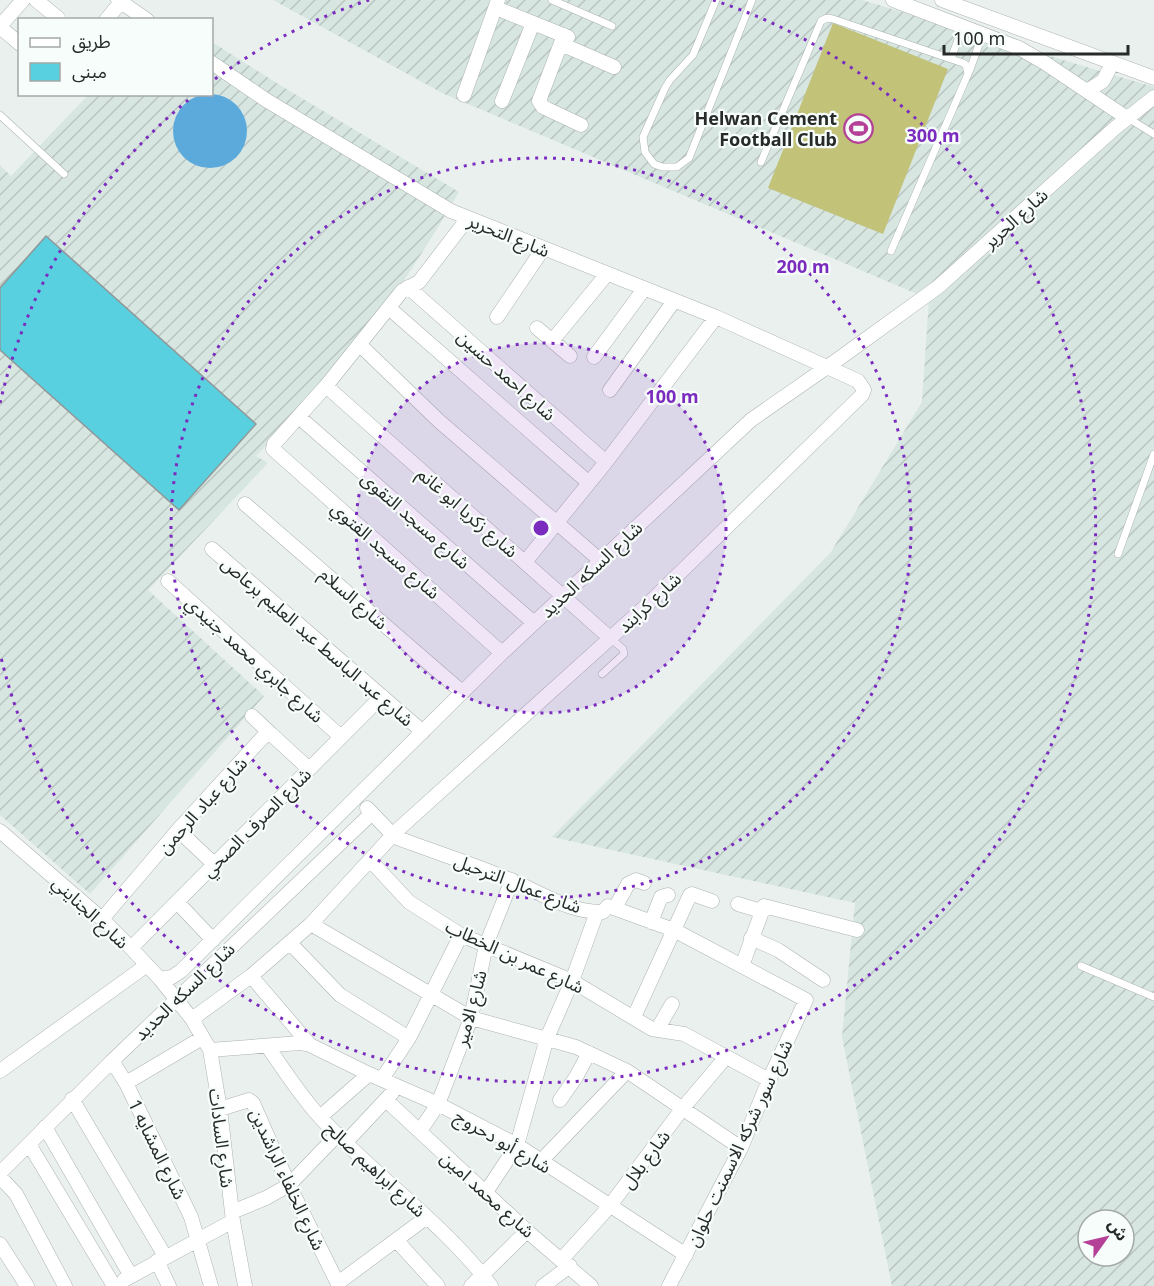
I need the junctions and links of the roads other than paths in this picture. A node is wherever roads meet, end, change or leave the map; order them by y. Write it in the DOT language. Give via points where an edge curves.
graph roads {
  1 [pos="22,0"];
  2 [pos="36,0"];
  3 [pos="552,0"];
  4 [pos="716,0"];
  5 [pos="752,0"];
  6 [pos="892,0"];
  7 [pos="942,0"];
  8 [pos="119,1"];
  9 [pos="497,4"];
  10 [pos="58,18"];
  11 [pos="107,18"];
  12 [pos="144,18"];
  13 [pos="533,23"];
  14 [pos="612,26"];
  15 [pos="963,26"];
  16 [pos="0,27"];
  17 [pos="983,34"];
  18 [pos="564,39"];
  19 [pos="18,42"];
  20 [pos="951,59"];
  21 [pos="213,64"];
  22 [pos="1112,64"];
  23 [pos="614,67"];
  24 [pos="968,74"];
  25 [pos="1154,78"];
  26 [pos="1087,91"];
  27 [pos="464,95"];
  28 [pos="1154,97"];
  29 [pos="502,101"];
  30 [pos="0,115"];
  31 [pos="1128,118"];
  32 [pos="581,125"];
  33 [pos="1154,134"];
  34 [pos="761,162"];
  35 [pos="64,174"];
  36 [pos="468,219"];
  37 [pos="543,249"];
  38 [pos="891,252"];
  39 [pos="607,274"];
  40 [pos="408,287"];
  41 [pos="644,289"];
  42 [pos="674,301"];
  43 [pos="389,308"];
  44 [pos="497,317"];
  45 [pos="716,317"];
  46 [pos="537,328"];
  47 [pos="552,341"];
  48 [pos="360,345"];
  49 [pos="570,356"];
  50 [pos="594,357"];
  51 [pos="840,358"];
  52 [pos="827,367"];
  53 [pos="326,386"];
  54 [pos="610,390"];
  55 [pos="299,417"];
  56 [pos="1154,454"];
  57 [pos="606,462"];
  58 [pos="589,483"];
  59 [pos="245,504"];
  60 [pos="556,523"];
  61 [pos="212,549"];
  62 [pos="1118,555"];
  63 [pos="601,561"];
  64 [pos="525,562"];
  65 [pos="168,581"];
  66 [pos="563,596"];
  67 [pos="534,623"];
  68 [pos="610,638"];
  69 [pos="502,653"];
  70 [pos="602,674"];
  71 [pos="462,692"];
  72 [pos="382,696"];
  73 [pos="252,716"];
  74 [pos="423,732"];
  75 [pos="271,734"];
  76 [pos="341,737"];
  77 [pos="309,769"];
  78 [pos="357,798"];
  79 [pos="372,813"];
  80 [pos="178,830"];
  81 [pos="0,831"];
  82 [pos="392,835"];
  83 [pos="370,860"];
  84 [pos="214,864"];
  85 [pos="512,880"];
  86 [pos="644,883"];
  87 [pos="668,895"];
  88 [pos="712,901"];
  89 [pos="177,902"];
  90 [pos="738,904"];
  91 [pos="615,908"];
  92 [pos="761,911"];
  93 [pos="597,912"];
  94 [pos="102,919"];
  95 [pos="651,922"];
  96 [pos="311,924"];
  97 [pos="674,930"];
  98 [pos="856,930"];
  99 [pos="461,935"];
  100 [pos="751,938"];
  101 [pos="213,940"];
  102 [pos="290,943"];
  103 [pos="486,945"];
  104 [pos="131,948"];
  105 [pos="147,965"];
  106 [pos="742,966"];
  107 [pos="1081,966"];
  108 [pos="251,976"];
  109 [pos="160,979"];
  110 [pos="823,980"];
  111 [pos="572,981"];
  112 [pos="431,996"];
  113 [pos="1154,997"];
  114 [pos="176,999"];
  115 [pos="672,1004"];
  116 [pos="634,1017"];
  117 [pos="471,1018"];
  118 [pos="192,1019"];
  119 [pos="657,1030"];
  120 [pos="202,1038"];
  121 [pos="409,1038"];
  122 [pos="547,1038"];
  123 [pos="310,1045"];
  124 [pos="268,1047"];
  125 [pos="210,1050"];
  126 [pos="589,1053"];
  127 [pos="726,1057"];
  128 [pos="112,1061"];
  129 [pos="0,1071"];
  130 [pos="627,1071"];
  131 [pos="376,1077"];
  132 [pos="769,1080"];
  133 [pos="126,1083"];
  134 [pos="398,1086"];
  135 [pos="72,1100"];
  136 [pos="386,1100"];
  137 [pos="560,1100"];
  138 [pos="438,1104"];
  139 [pos="220,1109"];
  140 [pos="682,1109"];
  141 [pos="320,1117"];
  142 [pos="45,1127"];
  143 [pos="420,1131"];
  144 [pos="342,1138"];
  145 [pos="29,1144"];
  146 [pos="517,1145"];
  147 [pos="741,1148"];
  148 [pos="541,1161"];
  149 [pos="0,1175"];
  150 [pos="289,1185"];
  151 [pos="486,1192"];
  152 [pos="609,1206"];
  153 [pos="232,1216"];
  154 [pos="428,1217"];
  155 [pos="527,1231"];
  156 [pos="198,1240"];
  157 [pos="396,1240"];
  158 [pos="0,1244"];
  159 [pos="686,1255"];
  160 [pos="161,1259"];
  161 [pos="566,1263"];
  162 [pos="482,1274"];
  163 [pos="131,1276"];
  164 [pos="338,1284"];
  165 [pos="27,1286"];
  166 [pos="65,1286"];
  167 [pos="114,1286"];
  168 [pos="169,1286"];
  169 [pos="211,1286"];
  170 [pos="245,1286"];
  171 [pos="438,1286"];
  172 [pos="471,1286"];
  173 [pos="491,1286"];
  174 [pos="543,1286"];
  175 [pos="591,1286"];
  176 [pos="669,1286"];
  1 -- 16 [label="street"];
  2 -- 10 [label="street"];
  3 -- 14 [label="lane"];
  4 -- 5 [label="lane" via="693,55 665,88 643,137 649,159 662,167 677,167 689,158"];
  6 -- 15 [label="street"];
  7 -- 22 [label="street"];
  8 -- 11 [label="street"];
  8 -- 12 [label="street"];
  9 -- 13 [label="street"];
  9 -- 27 [label="street"];
  13 -- 18 [label="street"];
  13 -- 29 [label="street"];
  15 -- 17 [label="street"];
  15 -- 20 [label="lane"];
  16 -- 19 [label="street"];
  17 -- 24 [label="lane"];
  17 -- 26 [label="street" via="1031,54"];
  18 -- 23 [label="street"];
  18 -- 32 [label="street" via="538,101"];
  20 -- 24 [label="lane" via="966,65"];
  20 -- 34 [label="lane" via="833,19 821,21"];
  21 -- 36 [label="street, شارع التحرير" via="266,100"];
  22 -- 25 [label="street"];
  22 -- 26 [label="street" via="1103,81"];
  24 -- 38 [label="lane"];
  26 -- 31 [label="street"];
  28 -- 31 [label="street, شارع الحرير"];
  30 -- 35 [label="lane"];
  31 -- 33 [label="lane"];
  31 -- 51 [label="street, شارع الحرير" via="938,287"];
  36 -- 37 [label="street, شارع التحرير"];
  36 -- 40 [label="street" via="419,282"];
  37 -- 39 [label="street, شارع التحرير"];
  37 -- 44 [label="street"];
  39 -- 41 [label="street, شارع التحرير"];
  39 -- 47 [label="street"];
  40 -- 43 [label="street"];
  40 -- 57 [label="street, شارع احمد حسين"];
  41 -- 42 [label="street, شارع التحرير"];
  41 -- 50 [label="street"];
  42 -- 45 [label="street, شارع التحرير"];
  42 -- 54 [label="street"];
  43 -- 48 [label="street"];
  43 -- 58 [label="street"];
  45 -- 52 [label="street, شارع التحرير"];
  45 -- 57 [label="street"];
  46 -- 47 [label="street"];
  47 -- 49 [label="street"];
  48 -- 53 [label="street"];
  48 -- 60 [label="street" via="439,421"];
  51 -- 52 [label="street, شارع السكه الحديد"];
  52 -- 63 [label="street, شارع السكه الحديد" via="751,420"];
  52 -- 68 [label="street, شارع كرابند" via="858,381 862,395"];
  53 -- 55 [label="street"];
  53 -- 64 [label="street, شارع زكريا ابو غانم"];
  55 -- 67 [label="street, شارع مسجد التقوى"];
  55 -- 69 [label="street, شارع مسجد الفتوي" via="273,446 275,452"];
  56 -- 62 [label="lane"];
  57 -- 58 [label="street"];
  58 -- 60 [label="street"];
  59 -- 71 [label="street, شارع السلام"];
  60 -- 63 [label="street"];
  60 -- 64 [label="street"];
  61 -- 72 [label="street, شارع عبد الباسط عبد العليم برعاص"];
  63 -- 66 [label="street, شارع السكه الحديد"];
  64 -- 66 [label="street, شارع زكريا ابو غانم"];
  65 -- 76 [label="street, شارع جابري محمد جنيدي"];
  66 -- 67 [label="street, شارع السكه الحديد"];
  66 -- 68 [label="street, شارع زكريا ابو غانم"];
  67 -- 69 [label="street, شارع السكه الحديد"];
  68 -- 70 [label="lane" via="624,654"];
  68 -- 82 [label="street, شارع كرابند"];
  69 -- 71 [label="street, شارع السكه الحديد"];
  71 -- 74 [label="street, شارع السكه الحديد"];
  72 -- 74 [label="street, شارع عبد الباسط عبد العليم برعاص"];
  72 -- 76 [label="street, شارع الصرف الصحي"];
  73 -- 75 [label="street"];
  74 -- 78 [label="street, شارع السكه الحديد"];
  75 -- 77 [label="street"];
  75 -- 80 [label="street, شارع عباد الرحمن" via="262,737"];
  76 -- 77 [label="street, شارع الصرف الصحي"];
  77 -- 84 [label="street, شارع الصرف الصحي"];
  78 -- 79 [label="street"];
  78 -- 101 [label="street, شارع السكه الحديد"];
  79 -- 82 [label="street"];
  79 -- 114 [label="street, شارع السكه الحديد"];
  80 -- 84 [label="street"];
  80 -- 94 [label="street, شارع عباد الرحمن"];
  81 -- 94 [label="street, شارع الجنايني"];
  82 -- 83 [label="street, شارع السكه الحديد"];
  82 -- 85 [label="street, شارع عمال الترحيل"];
  83 -- 96 [label="street, شارع السكه الحديد"];
  83 -- 99 [label="street, شارع عمر بن الخطاب" via="409,902"];
  84 -- 89 [label="street, شارع الصرف الصحي"];
  85 -- 93 [label="street, شارع عمال الترحيل" via="564,904"];
  85 -- 103 [label="street, شارع الامير"];
  86 -- 91 [label="street" via="636,880 628,884"];
  87 -- 95 [label="street" via="661,897"];
  88 -- 97 [label="street" via="690,894"];
  89 -- 101 [label="street"];
  89 -- 104 [label="street, شارع الصرف الصحي"];
  90 -- 92 [label="street"];
  91 -- 93 [label="street, شارع عمال الترحيل" via="608,906"];
  91 -- 95 [label="street"];
  92 -- 98 [label="street" via="766,906"];
  92 -- 100 [label="street"];
  93 -- 111 [label="street"];
  94 -- 104 [label="street, شارع الجنايني"];
  95 -- 97 [label="street"];
  96 -- 102 [label="street, شارع السكه الحديد"];
  96 -- 112 [label="street"];
  97 -- 106 [label="street"];
  97 -- 116 [label="street"];
  99 -- 103 [label="street, شارع عمر بن الخطاب"];
  99 -- 112 [label="street"];
  100 -- 106 [label="street"];
  100 -- 110 [label="street" via="778,950"];
  101 -- 109 [label="street, شارع السكه الحديد" via="181,971"];
  102 -- 108 [label="street, شارع السكه الحديد"];
  102 -- 121 [label="street" via="340,995"];
  103 -- 111 [label="street, شارع عمر بن الخطاب"];
  103 -- 117 [label="street, شارع الامير"];
  104 -- 105 [label="street, شارع الجنايني"];
  105 -- 109 [label="street, شارع الجنايني"];
  105 -- 129 [label="street"];
  106 -- 132 [label="street, شارع سور شركه الاسمنت حلوان" via="806,1002"];
  107 -- 113 [label="lane"];
  108 -- 118 [label="street, شارع السكه الحديد"];
  108 -- 123 [label="street, شارع أبو دحروج"];
  109 -- 114 [label="street, شارع الجنايني"];
  111 -- 116 [label="street, شارع عمر بن الخطاب"];
  111 -- 122 [label="street"];
  112 -- 117 [label="street"];
  112 -- 121 [label="street"];
  114 -- 118 [label="street, شارع السادات"];
  114 -- 128 [label="street, شارع السكه الحديد"];
  115 -- 119 [label="street"];
  116 -- 119 [label="street, شارع عمر بن الخطاب"];
  117 -- 122 [label="street"];
  117 -- 138 [label="street, شارع الامير"];
  118 -- 120 [label="street, شارع السادات"];
  119 -- 127 [label="street, شارع عمر بن الخطاب" via="684,1034"];
  120 -- 125 [label="street, شارع السادات"];
  120 -- 133 [label="street"];
  121 -- 131 [label="street"];
  122 -- 126 [label="street"];
  122 -- 146 [label="street"];
  123 -- 124 [label="street, شارع أبو دحروج"];
  123 -- 131 [label="street, شارع أبو دحروج"];
  124 -- 125 [label="street, شارع أبو دحروج"];
  124 -- 141 [label="street, شارع ابراهيم صالح"];
  125 -- 139 [label="street, شارع السادات"];
  126 -- 130 [label="street"];
  126 -- 137 [label="street"];
  127 -- 132 [label="street, شارع عمر بن الخطاب"];
  127 -- 140 [label="street, شارع بلال"];
  128 -- 133 [label="street, شارع المشايه 1"];
  128 -- 135 [label="street, شارع السكه الحديد"];
  130 -- 140 [label="street"];
  130 -- 148 [label="street"];
  131 -- 134 [label="street, شارع أبو دحروج"];
  131 -- 141 [label="street"];
  132 -- 147 [label="street, شارع سور شركه الاسمنت حلوان"];
  133 -- 156 [label="street, شارع المشايه 1" via="191,1217"];
  134 -- 136 [label="street"];
  134 -- 138 [label="street, شارع أبو دحروج"];
  135 -- 142 [label="street, شارع السكه الحديد"];
  135 -- 160 [label="street"];
  136 -- 143 [label="street, شارع محمد امين"];
  136 -- 144 [label="street"];
  138 -- 143 [label="street, شارع الامير"];
  138 -- 146 [label="street, شارع أبو دحروج"];
  139 -- 150 [label="street, شارع الخلفاء الراشدين" via="252,1101"];
  139 -- 153 [label="street, شارع السادات"];
  140 -- 147 [label="street"];
  140 -- 152 [label="street, شارع بلال"];
  141 -- 144 [label="street, شارع ابراهيم صالح"];
  142 -- 145 [label="street, شارع السكه الحديد"];
  142 -- 163 [label="street"];
  143 -- 151 [label="street, شارع محمد امين"];
  144 -- 150 [label="street"];
  144 -- 154 [label="street, شارع ابراهيم صالح"];
  145 -- 149 [label="street, شارع السكه الحديد"];
  145 -- 167 [label="street"];
  146 -- 148 [label="street, شارع أبو دحروج"];
  146 -- 151 [label="street"];
  147 -- 159 [label="street, شارع سور شركه الاسمنت حلوان"];
  148 -- 152 [label="street, شارع أبو دحروج"];
  149 -- 166 [label="street" via="16,1194"];
  150 -- 153 [label="street"];
  150 -- 164 [label="street, شارع الخلفاء الراشدين"];
  151 -- 155 [label="street, شارع محمد امين"];
  152 -- 159 [label="street, شارع أبو دحروج"];
  152 -- 161 [label="street, شارع بلال"];
  153 -- 156 [label="street"];
  153 -- 170 [label="street, شارع السادات"];
  154 -- 157 [label="street"];
  154 -- 162 [label="street, شارع ابراهيم صالح"];
  155 -- 161 [label="street, شارع محمد امين"];
  155 -- 162 [label="street"];
  156 -- 160 [label="street"];
  156 -- 169 [label="street, شارع المشايه 1"];
  157 -- 164 [label="street"];
  157 -- 171 [label="street"];
  158 -- 165 [label="street"];
  159 -- 176 [label="street, شارع سور شركه الاسمنت حلوان"];
  160 -- 163 [label="street"];
  160 -- 168 [label="street"];
  161 -- 174 [label="street, شارع بلال"];
  161 -- 175 [label="street, شارع محمد امين"];
  162 -- 172 [label="street"];
  162 -- 173 [label="street, شارع ابراهيم صالح"];
  163 -- 167 [label="street"];
}
